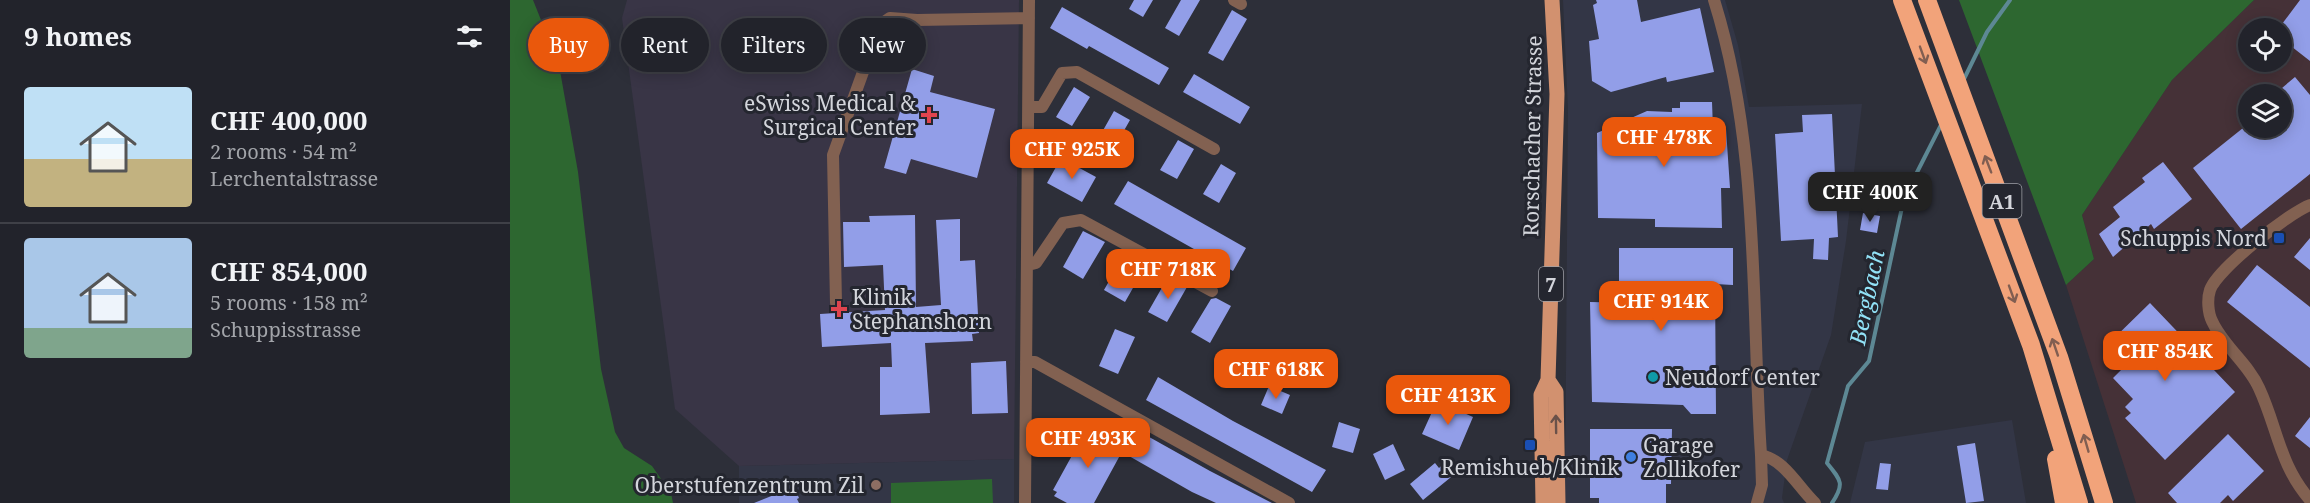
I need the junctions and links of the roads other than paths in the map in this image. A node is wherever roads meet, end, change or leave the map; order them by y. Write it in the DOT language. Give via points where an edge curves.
graph roads {
  1 [pos="1029,0"];
  2 [pos="1552,0"];
  3 [pos="1714,0"];
  4 [pos="1902,0"];
  5 [pos="1927,0"];
  6 [pos="1029,18"];
  7 [pos="1030,107"];
  8 [pos="1214,149"];
  9 [pos="2310,205"];
  10 [pos="1028,265"];
  11 [pos="1212,291"];
  12 [pos="836,303"];
  13 [pos="1026,362"];
  14 [pos="2041,374"];
  15 [pos="1548,380"];
  16 [pos="1761,454"];
  17 [pos="2310,500"];
  18 [pos="1024,503"];
  19 [pos="1289,503"];
  20 [pos="1543,503"];
  21 [pos="1558,503"];
  22 [pos="1757,503"];
  23 [pos="1815,503"];
  24 [pos="2064,503"];
  25 [pos="2079,503"];
  26 [pos="2104,503"];
  1 -- 6 [label="street"];
  2 -- 15 [label="main road, Rorschacher Strasse / 7" via="1557,94"];
  3 -- 16 [label="street" via="1735,76 1746,161"];
  4 -- 14 [label="highway, A1, one-way"];
  26 -- 5 [label="highway, A1, one-way" via="2032,281"];
  6 -- 7 [label="street"];
  6 -- 12 [label="street" via="890,18 880,25 834,155"];
  7 -- 8 [label="street" via="1042,107 1062,73 1077,72"];
  7 -- 10 [label="street"];
  9 -- 17 [label="street" via="2294,212 2226,269 2210,290 2208,300 2211,321 2255,381 2286,466"];
  10 -- 11 [label="street" via="1036,263 1063,223 1081,219"];
  10 -- 13 [label="street"];
  13 -- 18 [label="street"];
  13 -- 19 [label="street" via="1035,362"];
  14 -- 24 [label="highway, A1"];
  14 -- 25 [label="highway, A1"];
  15 -- 20 [label="main road, Rorschacher Strasse / 7" via="1541,395"];
  21 -- 15 [label="main road, Rorschacher Strasse / 7, one-way" via="1556,392"];
  16 -- 22 [label="street" via="1762,485"];
  16 -- 23 [label="street" via="1780,464"];
}
